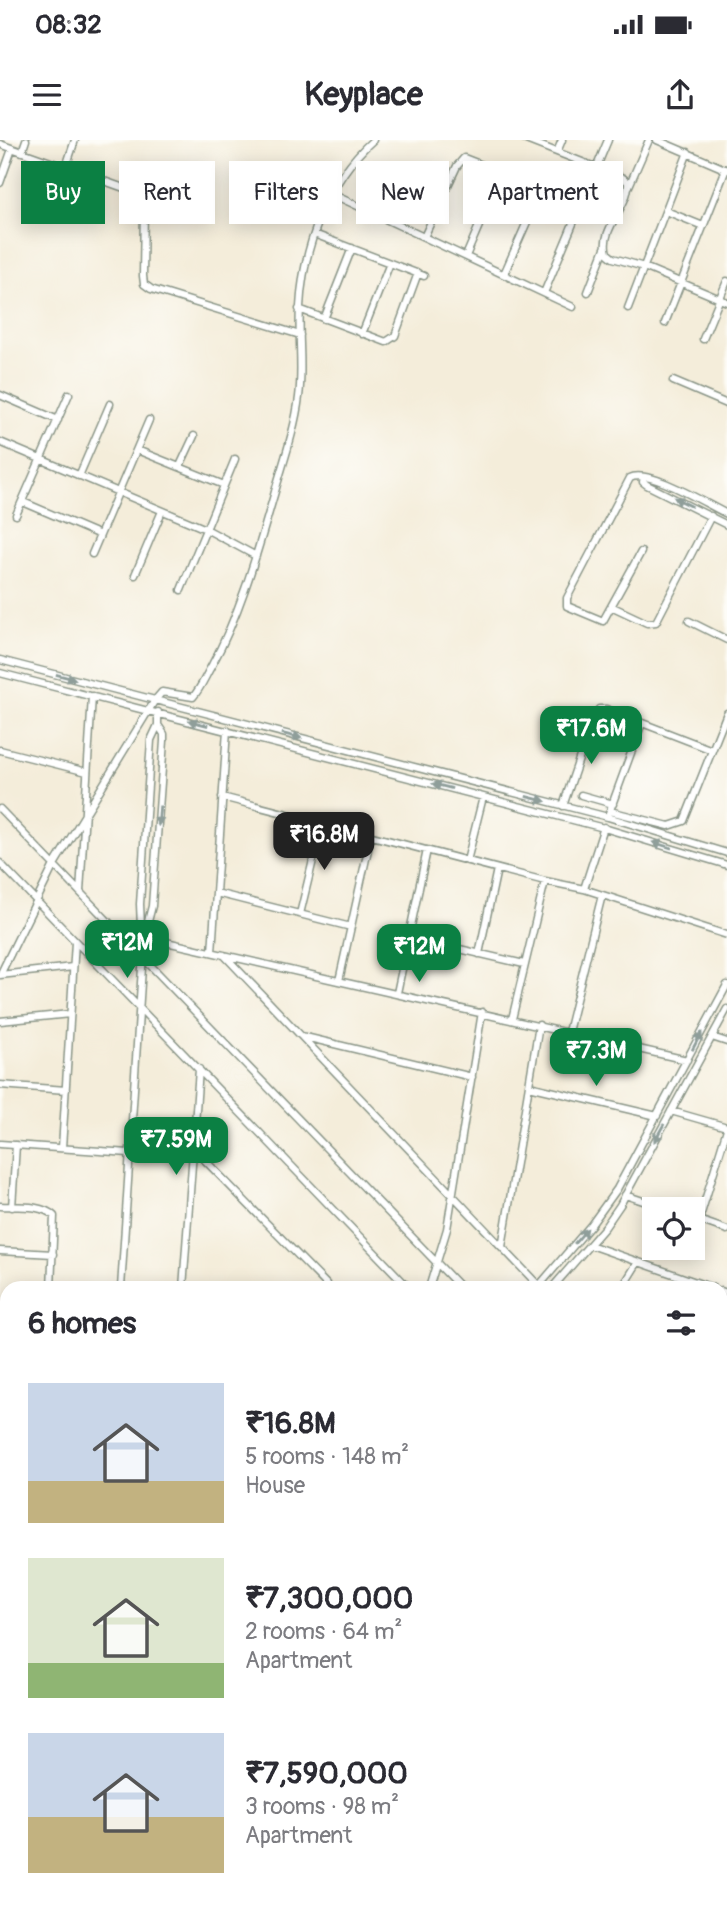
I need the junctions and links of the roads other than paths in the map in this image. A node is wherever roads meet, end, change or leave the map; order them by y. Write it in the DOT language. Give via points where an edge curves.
graph roads {
  1 [pos="26,140"];
  2 [pos="75,140"];
  3 [pos="373,140"];
  4 [pos="526,140"];
  5 [pos="562,140"];
  6 [pos="608,140"];
  7 [pos="649,140"];
  8 [pos="657,140"];
  9 [pos="0,144"];
  10 [pos="12,149"];
  11 [pos="22,152"];
  12 [pos="556,152"];
  13 [pos="688,152"];
  14 [pos="48,161"];
  15 [pos="68,161"];
  16 [pos="476,161"];
  17 [pos="579,161"];
  18 [pos="600,161"];
  19 [pos="726,170"];
  20 [pos="342,178"];
  21 [pos="623,178"];
  22 [pos="105,181"];
  23 [pos="0,183"];
  24 [pos="628,188"];
  25 [pos="342,199"];
  26 [pos="666,211"];
  27 [pos="318,224"];
  28 [pos="480,224"];
  29 [pos="526,224"];
  30 [pos="573,224"];
  31 [pos="703,226"];
  32 [pos="314,234"];
  33 [pos="424,237"];
  34 [pos="352,248"];
  35 [pos="605,248"];
  36 [pos="466,256"];
  37 [pos="390,263"];
  38 [pos="644,267"];
  39 [pos="505,274"];
  40 [pos="727,281"];
  41 [pos="681,282"];
  42 [pos="588,292"];
  43 [pos="544,293"];
  44 [pos="724,300"];
  45 [pos="573,307"];
  46 [pos="628,308"];
  47 [pos="299,309"];
  48 [pos="324,319"];
  49 [pos="665,323"];
  50 [pos="362,334"];
  51 [pos="300,335"];
  52 [pos="703,339"];
  53 [pos="673,381"];
  54 [pos="69,394"];
  55 [pos="0,395"];
  56 [pos="110,404"];
  57 [pos="727,404"];
  58 [pos="58,420"];
  59 [pos="149,420"];
  60 [pos="194,436"];
  61 [pos="0,443"];
  62 [pos="137,450"];
  63 [pos="235,459"];
  64 [pos="41,460"];
  65 [pos="180,466"];
  66 [pos="79,476"];
  67 [pos="644,478"];
  68 [pos="224,485"];
  69 [pos="118,492"];
  70 [pos="23,502"];
  71 [pos="162,511"];
  72 [pos="727,514"];
  73 [pos="16,515"];
  74 [pos="711,516"];
  75 [pos="727,525"];
  76 [pos="205,529"];
  77 [pos="100,535"];
  78 [pos="641,552"];
  79 [pos="92,554"];
  80 [pos="256,556"];
  81 [pos="135,575"];
  82 [pos="181,590"];
  83 [pos="612,607"];
  84 [pos="689,621"];
  85 [pos="727,640"];
  86 [pos="0,660"];
  87 [pos="0,673"];
  88 [pos="92,696"];
  89 [pos="193,697"];
  90 [pos="155,701"];
  91 [pos="190,709"];
  92 [pos="154,711"];
  93 [pos="727,713"];
  94 [pos="642,723"];
  95 [pos="158,725"];
  96 [pos="227,730"];
  97 [pos="0,750"];
  98 [pos="712,750"];
  99 [pos="87,772"];
  100 [pos="580,795"];
  101 [pos="222,797"];
  102 [pos="484,797"];
  103 [pos="563,806"];
  104 [pos="0,809"];
  105 [pos="610,811"];
  106 [pos="85,813"];
  107 [pos="684,821"];
  108 [pos="322,823"];
  109 [pos="604,828"];
  110 [pos="371,836"];
  111 [pos="678,840"];
  112 [pos="427,850"];
  113 [pos="727,853"];
  114 [pos="467,861"];
  115 [pos="0,863"];
  116 [pos="727,864"];
  117 [pos="54,865"];
  118 [pos="498,869"];
  119 [pos="545,881"];
  120 [pos="584,889"];
  121 [pos="80,892"];
  122 [pos="216,893"];
  123 [pos="602,895"];
  124 [pos="36,900"];
  125 [pos="300,914"];
  126 [pos="351,927"];
  127 [pos="144,934"];
  128 [pos="727,935"];
  129 [pos="408,937"];
  130 [pos="75,942"];
  131 [pos="212,952"];
  132 [pos="479,954"];
  133 [pos="223,955"];
  134 [pos="143,957"];
  135 [pos="524,964"];
  136 [pos="73,967"];
  137 [pos="340,981"];
  138 [pos="727,985"];
  139 [pos="397,993"];
  140 [pos="139,1006"];
  141 [pos="727,1009"];
  142 [pos="482,1012"];
  143 [pos="70,1014"];
  144 [pos="512,1018"];
  145 [pos="0,1021"];
  146 [pos="539,1025"];
  147 [pos="568,1032"];
  148 [pos="301,1036"];
  149 [pos="712,1037"];
  150 [pos="727,1042"];
  151 [pos="687,1060"];
  152 [pos="199,1069"];
  153 [pos="472,1077"];
  154 [pos="0,1085"];
  155 [pos="529,1086"];
  156 [pos="66,1090"];
  157 [pos="671,1111"];
  158 [pos="657,1116"];
  159 [pos="727,1128"];
  160 [pos="0,1144"];
  161 [pos="16,1145"];
  162 [pos="192,1147"];
  163 [pos="62,1148"];
  164 [pos="129,1153"];
  165 [pos="453,1195"];
  166 [pos="625,1195"];
  167 [pos="703,1197"];
  168 [pos="642,1201"];
  169 [pos="0,1206"];
  170 [pos="12,1207"];
  171 [pos="705,1222"];
  172 [pos="727,1230"];
  173 [pos="590,1245"];
  174 [pos="502,1247"];
  175 [pos="0,1251"];
  176 [pos="53,1254"];
  177 [pos="437,1262"];
  178 [pos="638,1262"];
  179 [pos="51,1281"];
  180 [pos="121,1281"];
  181 [pos="183,1281"];
  182 [pos="323,1281"];
  183 [pos="402,1281"];
  184 [pos="431,1281"];
  185 [pos="455,1281"];
  186 [pos="532,1281"];
  187 [pos="542,1281"];
  188 [pos="558,1281"];
  189 [pos="626,1281"];
  190 [pos="693,1281"];
  1 -- 11 [label="street"];
  2 -- 15 [label="street"];
  3 -- 20 [label="street"];
  4 -- 12 [label="street"];
  5 -- 12 [label="street"];
  6 -- 18 [label="street"];
  7 -- 24 [label="street"];
  8 -- 13 [label="street"];
  9 -- 10 [label="street"];
  10 -- 11 [label="street"];
  10 -- 23 [label="street"];
  11 -- 14 [label="street"];
  12 -- 17 [label="street"];
  13 -- 19 [label="street"];
  13 -- 26 [label="street"];
  16 -- 33 [label="street" via="460,160"];
  19 -- 31 [label="street"];
  21 -- 24 [label="street"];
  22 -- 51 [label="street" via="144,199 143,276 151,289"];
  24 -- 35 [label="street"];
  25 -- 33 [label="street"];
  26 -- 31 [label="street"];
  26 -- 38 [label="street"];
  27 -- 32 [label="street"];
  28 -- 36 [label="street"];
  29 -- 39 [label="street"];
  30 -- 43 [label="street"];
  31 -- 41 [label="street"];
  32 -- 34 [label="street"];
  32 -- 47 [label="street"];
  33 -- 36 [label="street"];
  34 -- 37 [label="street"];
  34 -- 48 [label="street"];
  35 -- 38 [label="street" via="613,258"];
  35 -- 42 [label="street"];
  36 -- 39 [label="street"];
  37 -- 50 [label="street"];
  37 -- 50 [label="street" via="421,274 391,341"];
  38 -- 41 [label="street"];
  38 -- 46 [label="street"];
  39 -- 43 [label="street"];
  40 -- 44 [label="street"];
  41 -- 44 [label="street"];
  41 -- 49 [label="street"];
  43 -- 45 [label="street"];
  44 -- 52 [label="street"];
  47 -- 48 [label="street"];
  47 -- 51 [label="street"];
  48 -- 50 [label="street"];
  51 -- 80 [label="street" via="297,412"];
  53 -- 57 [label="street"];
  54 -- 58 [label="street"];
  55 -- 58 [label="street"];
  56 -- 66 [label="street"];
  58 -- 64 [label="street"];
  59 -- 62 [label="street"];
  60 -- 65 [label="street"];
  61 -- 64 [label="street"];
  62 -- 65 [label="street"];
  62 -- 69 [label="street"];
  63 -- 68 [label="street"];
  64 -- 66 [label="street"];
  64 -- 70 [label="street"];
  65 -- 68 [label="street"];
  66 -- 69 [label="street"];
  67 -- 72 [label="street"];
  74 -- 67 [label="street, one-way" via="643,482"];
  67 -- 83 [label="street" via="629,478 566,603 600,621"];
  68 -- 76 [label="street"];
  69 -- 71 [label="street"];
  69 -- 77 [label="street"];
  70 -- 73 [label="street"];
  70 -- 77 [label="street"];
  71 -- 76 [label="street"];
  71 -- 81 [label="street"];
  74 -- 75 [label="street"];
  74 -- 83 [label="street" via="656,622 647,623"];
  76 -- 80 [label="street"];
  76 -- 82 [label="street"];
  77 -- 79 [label="street"];
  78 -- 83 [label="street"];
  80 -- 89 [label="street" via="229,630"];
  84 -- 85 [label="street"];
  86 -- 90 [label="street, one-way"];
  87 -- 88 [label="street"];
  88 -- 92 [label="street"];
  88 -- 99 [label="street"];
  89 -- 90 [label="street" via="162,692"];
  89 -- 91 [label="street"];
  90 -- 91 [label="street"];
  90 -- 92 [label="street"];
  91 -- 103 [label="street, one-way"];
  92 -- 95 [label="street"];
  96 -- 92 [label="street, one-way"];
  92 -- 106 [label="street"];
  93 -- 98 [label="street"];
  94 -- 98 [label="street"];
  94 -- 103 [label="street" via="606,709 595,712"];
  94 -- 105 [label="street"];
  95 -- 127 [label="street" via="151,740 139,904"];
  95 -- 127 [label="street, one-way" via="163,755 152,906"];
  96 -- 101 [label="street"];
  102 -- 96 [label="street, one-way"];
  97 -- 99 [label="street"];
  98 -- 107 [label="street"];
  99 -- 106 [label="street"];
  100 -- 105 [label="street"];
  101 -- 108 [label="street"];
  101 -- 122 [label="street"];
  102 -- 109 [label="street"];
  102 -- 114 [label="street"];
  103 -- 105 [label="street"];
  104 -- 117 [label="street"];
  105 -- 107 [label="street" via="669,826"];
  105 -- 109 [label="street"];
  105 -- 111 [label="street"];
  106 -- 117 [label="street"];
  106 -- 121 [label="street"];
  107 -- 111 [label="street"];
  108 -- 110 [label="street"];
  108 -- 125 [label="street"];
  116 -- 109 [label="street, one-way"];
  109 -- 120 [label="street"];
  110 -- 112 [label="street"];
  110 -- 126 [label="street"];
  111 -- 113 [label="street"];
  112 -- 114 [label="street"];
  112 -- 129 [label="street"];
  114 -- 118 [label="street"];
  115 -- 124 [label="street"];
  117 -- 121 [label="street"];
  117 -- 124 [label="street"];
  118 -- 119 [label="street"];
  118 -- 132 [label="street"];
  119 -- 120 [label="street"];
  119 -- 135 [label="street"];
  120 -- 123 [label="street"];
  121 -- 134 [label="street"];
  122 -- 125 [label="street"];
  122 -- 131 [label="street"];
  123 -- 128 [label="street"];
  123 -- 147 [label="street"];
  124 -- 130 [label="street"];
  124 -- 136 [label="street" via="0,975"];
  125 -- 126 [label="street"];
  126 -- 137 [label="street"];
  127 -- 131 [label="street"];
  127 -- 134 [label="street"];
  129 -- 132 [label="street"];
  129 -- 139 [label="street"];
  130 -- 136 [label="street"];
  130 -- 140 [label="street"];
  131 -- 133 [label="street"];
  132 -- 135 [label="street"];
  133 -- 137 [label="street"];
  133 -- 148 [label="street"];
  134 -- 140 [label="street"];
  134 -- 177 [label="street"];
  135 -- 144 [label="street"];
  136 -- 143 [label="street"];
  137 -- 139 [label="street"];
  151 -- 138 [label="street, one-way"];
  139 -- 142 [label="street"];
  140 -- 152 [label="street"];
  140 -- 164 [label="street"];
  141 -- 149 [label="street"];
  142 -- 144 [label="street"];
  142 -- 153 [label="street"];
  143 -- 145 [label="street"];
  143 -- 156 [label="street"];
  144 -- 146 [label="street"];
  146 -- 147 [label="street"];
  146 -- 155 [label="street"];
  147 -- 151 [label="street"];
  148 -- 153 [label="street"];
  148 -- 165 [label="street"];
  149 -- 150 [label="street"];
  149 -- 157 [label="street"];
  151 -- 158 [label="street"];
  152 -- 162 [label="street"];
  152 -- 183 [label="street"];
  153 -- 165 [label="street"];
  154 -- 156 [label="street"];
  155 -- 158 [label="street"];
  155 -- 174 [label="street"];
  156 -- 163 [label="street"];
  157 -- 159 [label="street"];
  157 -- 166 [label="street, one-way"];
  187 -- 158 [label="street, one-way" via="610,1199"];
  159 -- 167 [label="street"];
  160 -- 161 [label="street"];
  161 -- 163 [label="street"];
  161 -- 170 [label="street"];
  162 -- 181 [label="street"];
  162 -- 182 [label="street"];
  163 -- 164 [label="street"];
  164 -- 180 [label="street"];
  165 -- 174 [label="street"];
  165 -- 177 [label="street"];
  166 -- 168 [label="street"];
  166 -- 173 [label="street"];
  169 -- 170 [label="street"];
  170 -- 176 [label="street" via="41,1209 54,1216"];
  171 -- 172 [label="street"];
  173 -- 178 [label="street"];
  173 -- 188 [label="street"];
  174 -- 186 [label="street"];
  175 -- 176 [label="street"];
  176 -- 179 [label="street"];
  177 -- 184 [label="street"];
  177 -- 185 [label="street"];
  178 -- 189 [label="street"];
  178 -- 190 [label="street"];
}
